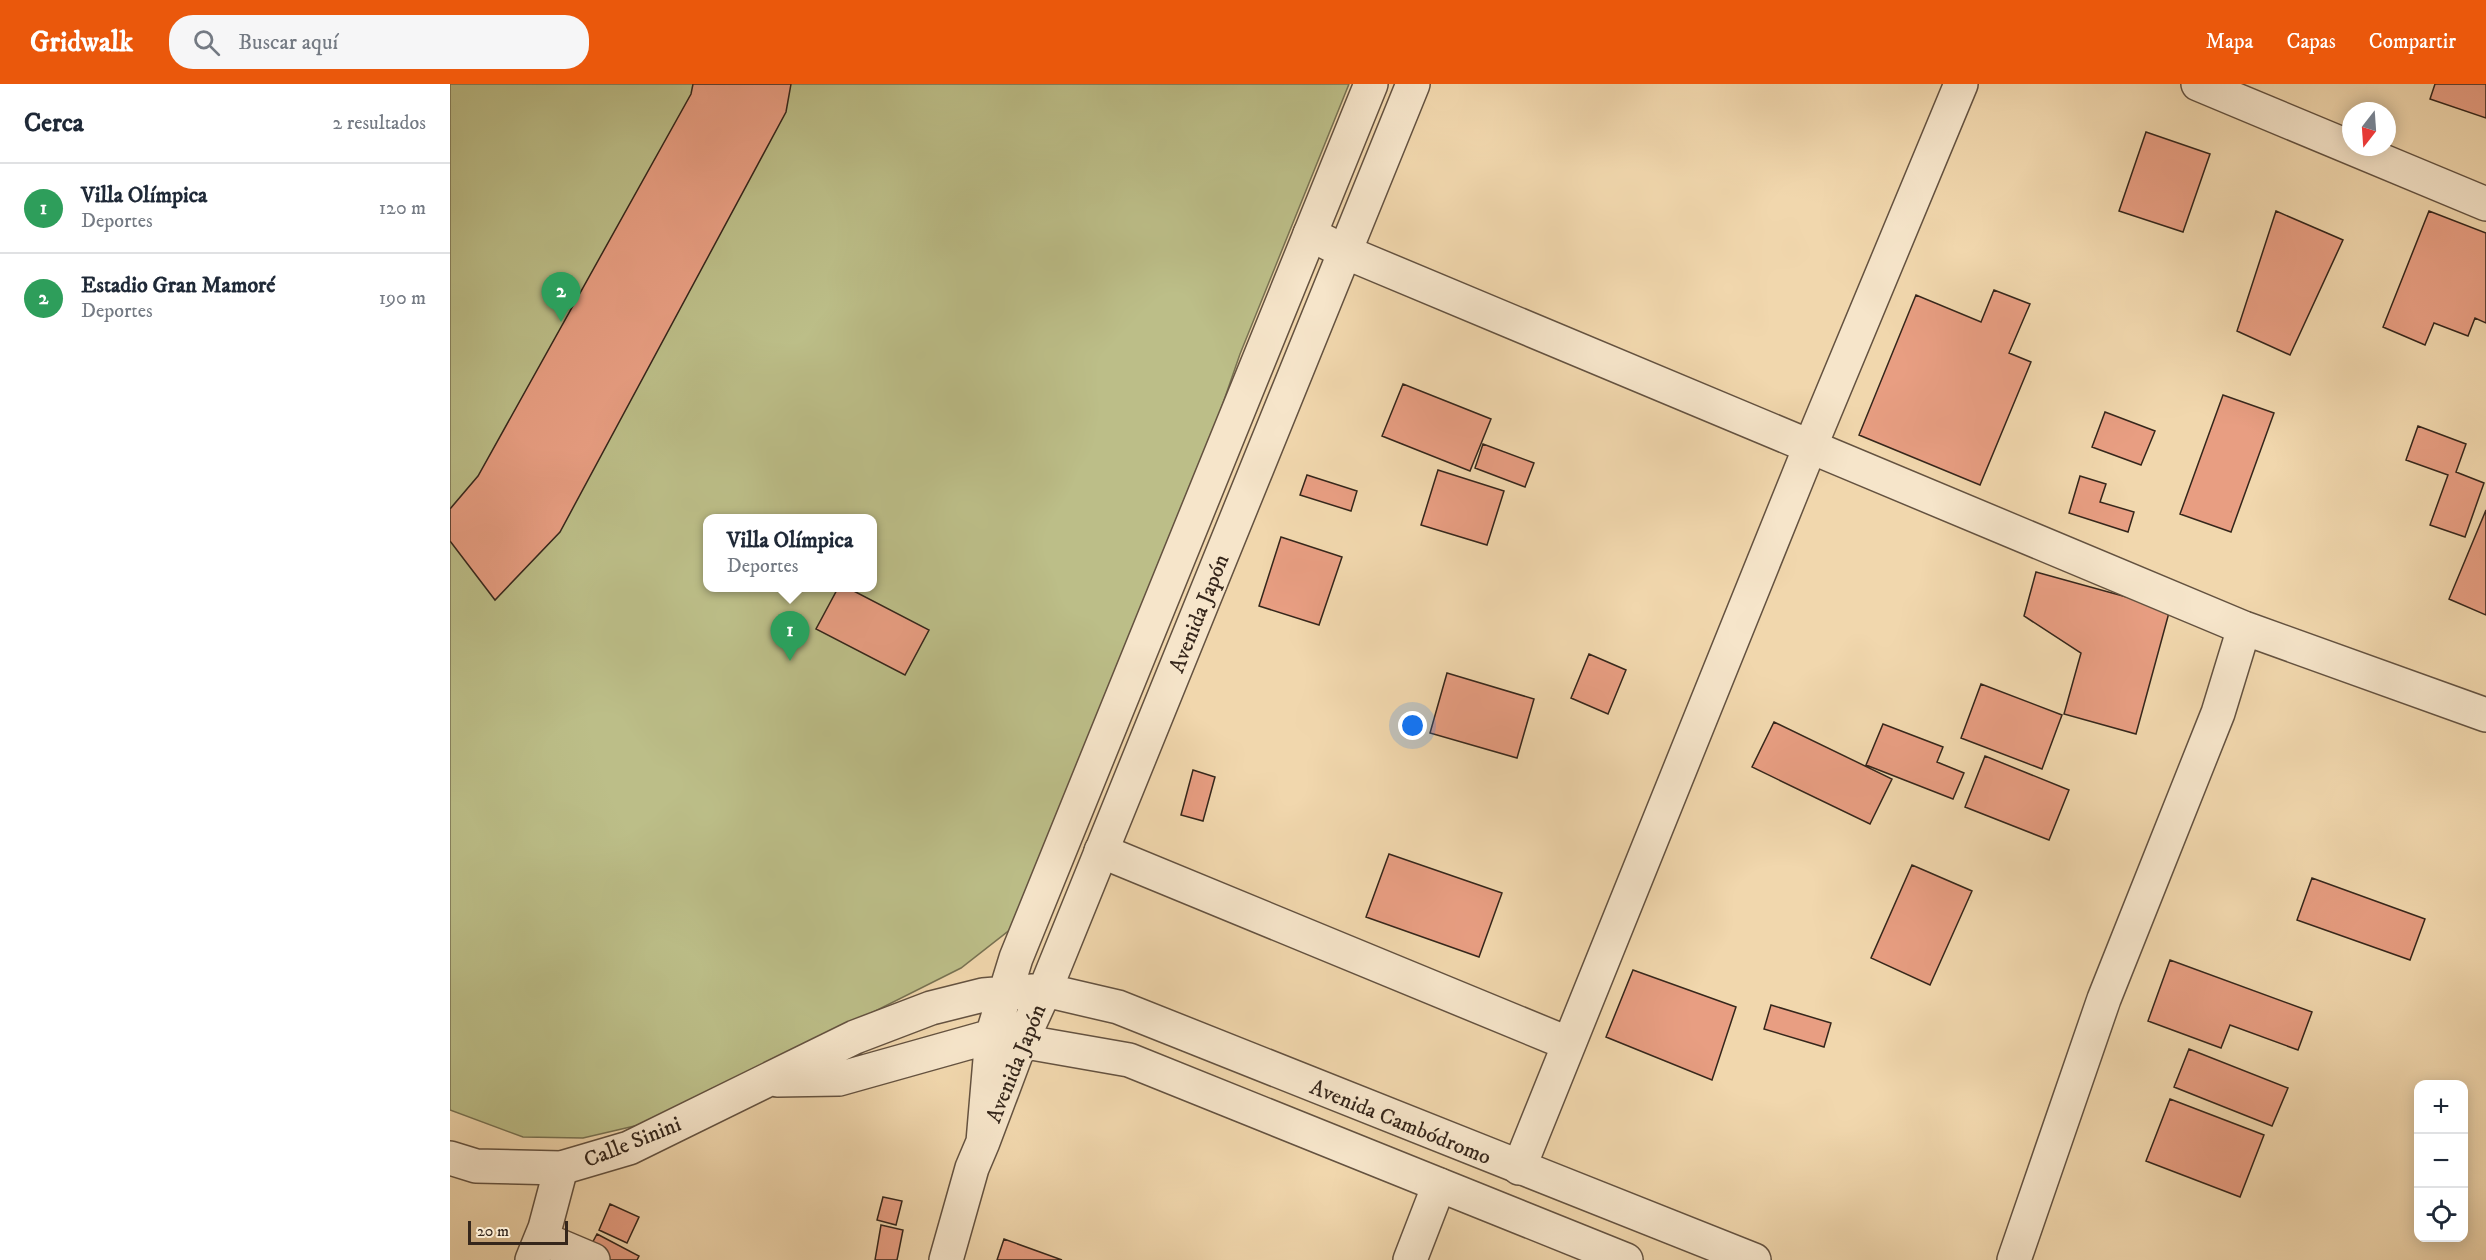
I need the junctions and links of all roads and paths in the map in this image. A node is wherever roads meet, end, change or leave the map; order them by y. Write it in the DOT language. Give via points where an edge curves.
graph roads {
  1 [pos="1371,84"];
  2 [pos="1413,84"];
  3 [pos="1961,84"];
  4 [pos="2198,84"];
  5 [pos="2486,204"];
  6 [pos="1310,234"];
  7 [pos="1345,252"];
  8 [pos="1810,447"];
  9 [pos="2244,628"];
  10 [pos="2486,715"];
  11 [pos="1101,852"];
  12 [pos="1045,990"];
  13 [pos="1005,993"];
  14 [pos="1008,1038"];
  15 [pos="1567,1043"];
  16 [pos="772,1080"];
  17 [pos="450,1158"];
  18 [pos="561,1168"];
  19 [pos="1519,1168"];
  20 [pos="1439,1185"];
  21 [pos="537,1249"];
  22 [pos="1580,1251"];
  23 [pos="593,1260"];
  24 [pos="946,1260"];
  25 [pos="1410,1260"];
  26 [pos="1626,1260"];
  27 [pos="1754,1260"];
  28 [pos="2014,1260"];
  1 -- 6 [label="street, Avenida Japón"];
  2 -- 7 [label="street, Avenida Japón"];
  3 -- 8 [label="street"];
  4 -- 5 [label="street"];
  6 -- 7 [label="street"];
  6 -- 13 [label="street, Avenida Japón"];
  7 -- 8 [label="street"];
  7 -- 11 [label="street, Avenida Japón"];
  8 -- 9 [label="street"];
  8 -- 15 [label="street"];
  9 -- 10 [label="street"];
  9 -- 28 [label="street" via="2218,713 2104,999"];
  11 -- 12 [label="street, Avenida Japón"];
  11 -- 15 [label="street"];
  12 -- 13 [label="street, Calle Sinini"];
  12 -- 14 [label="street, Avenida Japón"];
  12 -- 19 [label="street, Avenida Cambódromo" via="1118,1007"];
  13 -- 14 [label="street, Avenida Japón"];
  13 -- 16 [label="street, Calle Sinini" via="952,1003 855,1036"];
  14 -- 16 [label="street, Calle Sinini" via="839,1079"];
  14 -- 20 [label="street, Avenida Cambódromo" via="1129,1060"];
  14 -- 24 [label="street, Avenida Japón" via="983,1142"];
  15 -- 19 [label="street"];
  16 -- 18 [label="street, Calle Sinini" via="628,1148"];
  17 -- 18 [label="street, Calle Sinini" via="476,1166"];
  18 -- 21 [label="street"];
  19 -- 27 [label="street, Avenida Cambódromo"];
  20 -- 22 [label="street, Avenida Cambódromo"];
  20 -- 25 [label="street"];
  21 -- 23 [label="street"];
  22 -- 26 [label="street, Avenida Cambódromo"];
}
